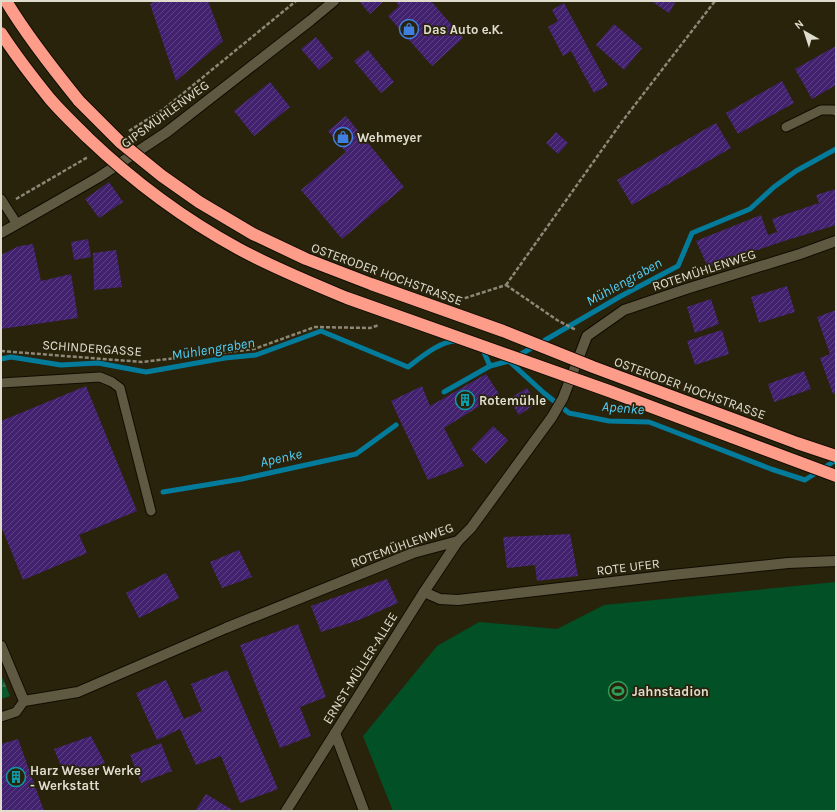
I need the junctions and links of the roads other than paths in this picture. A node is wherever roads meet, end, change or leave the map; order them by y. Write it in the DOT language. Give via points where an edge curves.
graph roads {
  1 [pos="6,1"];
  2 [pos="334,1"];
  3 [pos="1,33"];
  4 [pos="836,111"];
  5 [pos="786,127"];
  6 [pos="3,202"];
  7 [pos="17,224"];
  8 [pos="1,233"];
  9 [pos="836,241"];
  10 [pos="1,383"];
  11 [pos="836,456"];
  12 [pos="836,476"];
  13 [pos="151,511"];
  14 [pos="458,541"];
  15 [pos="836,561"];
  16 [pos="424,592"];
  17 [pos="1,646"];
  18 [pos="24,701"];
  19 [pos="1,718"];
  20 [pos="335,733"];
  21 [pos="286,811"];
  22 [pos="364,811"];
  1 -- 11 [label="highway, OSTERODER HOCHSTRASSE, bridge" via="79,101 120,142 199,202 253,234 306,259"];
  2 -- 7 [label="street, GIPSMÜHLENWEG" via="166,132 99,176"];
  3 -- 12 [label="highway, bridge" via="51,100 98,148 176,211 239,249 347,298 609,390"];
  4 -- 5 [label="lane" via="821,110"];
  6 -- 7 [label="lane"];
  7 -- 8 [label="street, GIPSMÜHLENWEG"];
  9 -- 14 [label="street, ROTEMÜHLENWEG" via="624,310 587,336 563,398 552,417 471,528"];
  10 -- 13 [label="lane" via="100,377 120,388"];
  14 -- 16 [label="street, ERNST-MÜLLER-ALLEE"];
  14 -- 18 [label="street, ROTEMÜHLENWEG" via="405,556 226,628 78,692"];
  15 -- 16 [label="street, ROTE UFER" via="688,573 458,600 440,599"];
  16 -- 20 [label="street, ERNST-MÜLLER-ALLEE"];
  17 -- 18 [label="street"];
  18 -- 19 [label="lane" via="16,712"];
  20 -- 21 [label="street, ERNST-MÜLLER-ALLEE"];
  20 -- 22 [label="street"];
}
